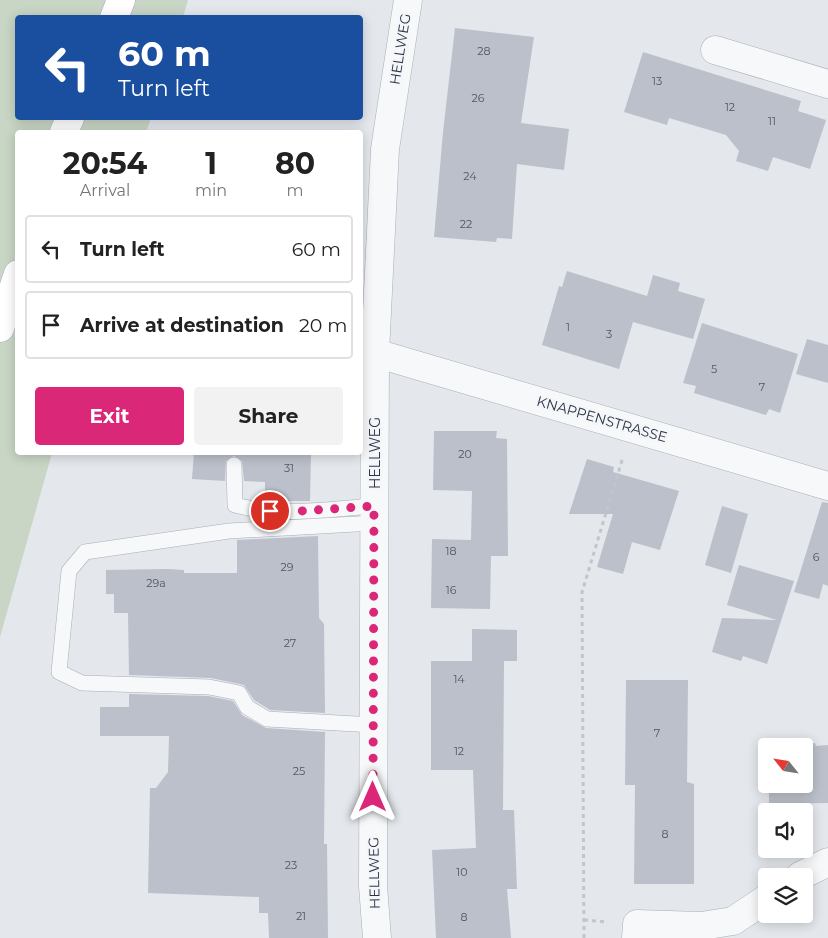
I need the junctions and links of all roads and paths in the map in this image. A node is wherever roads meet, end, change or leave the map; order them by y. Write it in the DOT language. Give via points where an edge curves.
graph roads {
  1 [pos="121,0"];
  2 [pos="408,0"];
  3 [pos="115,15"];
  4 [pos="715,50"];
  5 [pos="828,84"];
  6 [pos="15,283"];
  7 [pos="0,328"];
  8 [pos="375,353"];
  9 [pos="630,426"];
  10 [pos="234,465"];
  11 [pos="828,486"];
  12 [pos="374,515"];
  13 [pos="374,725"];
  14 [pos="828,862"];
  15 [pos="813,870"];
  16 [pos="758,904"];
  17 [pos="377,938"];
  18 [pos="584,938"];
  19 [pos="636,938"];
  1 -- 3 [label="main road"];
  2 -- 8 [label="street, HELLWEG" via="385,149"];
  4 -- 5 [label="street"];
  6 -- 7 [label="main road"];
  8 -- 9 [label="street, KNAPPENSTRASSE"];
  8 -- 12 [label="street, HELLWEG"];
  9 -- 11 [label="street, KNAPPENSTRASSE"];
  9 -- 18 [label="path" via="582,592"];
  10 -- 12 [label="lane" via="234,504 287,512"];
  12 -- 13 [label="street, HELLWEG"];
  12 -- 13 [label="lane" via="229,531 85,552 69,571 59,672 82,683 209,687 239,693 247,707 267,719"];
  13 -- 17 [label="street, HELLWEG" via="373,886"];
  14 -- 15 [label="street"];
  16 -- 19 [label="street" via="733,921 701,926 637,924"];
}
